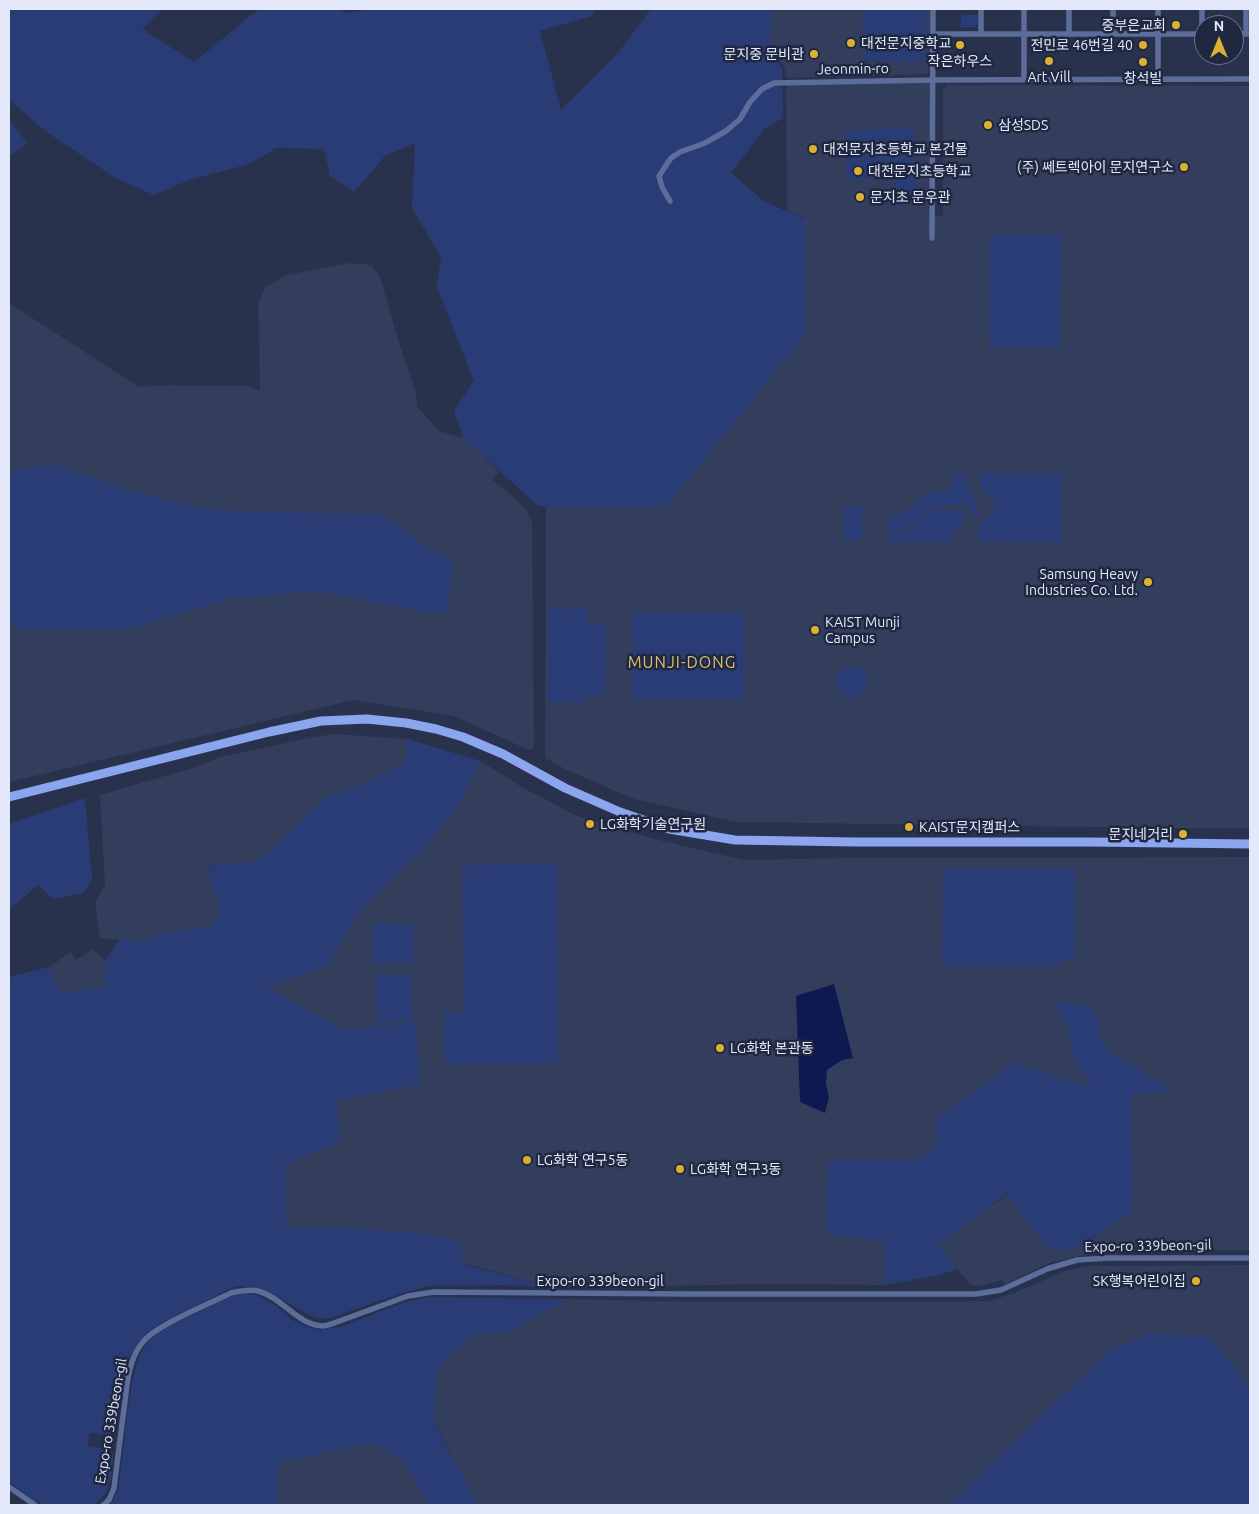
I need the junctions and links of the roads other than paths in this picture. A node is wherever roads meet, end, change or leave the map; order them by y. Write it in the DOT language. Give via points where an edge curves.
graph roads {
  1 [pos="933,9"];
  2 [pos="981,9"];
  3 [pos="1024,9"];
  4 [pos="1069,9"];
  5 [pos="1113,9"];
  6 [pos="1158,9"];
  7 [pos="1246,9"];
  8 [pos="933,34"];
  9 [pos="980,34"];
  10 [pos="1024,34"];
  11 [pos="1069,34"];
  12 [pos="1113,34"];
  13 [pos="1158,34"];
  14 [pos="1194,34"];
  15 [pos="1248,34"];
  16 [pos="1158,79"];
  17 [pos="1250,79"];
  18 [pos="933,80"];
  19 [pos="1024,80"];
  20 [pos="670,200"];
  21 [pos="932,238"];
  22 [pos="9,797"];
  23 [pos="1250,844"];
  24 [pos="1250,1258"];
  25 [pos="9,1487"];
  26 [pos="35,1505"];
  27 [pos="103,1505"];
  1 -- 8 [label="street"];
  2 -- 9 [label="street"];
  3 -- 10 [label="street"];
  4 -- 11 [label="street"];
  5 -- 12 [label="street"];
  6 -- 13 [label="street"];
  7 -- 15 [label="street"];
  8 -- 9 [label="street"];
  8 -- 18 [label="street"];
  9 -- 10 [label="street"];
  10 -- 11 [label="street"];
  10 -- 19 [label="street"];
  11 -- 12 [label="street"];
  12 -- 13 [label="street"];
  13 -- 14 [label="street"];
  13 -- 16 [label="street"];
  16 -- 17 [label="street, Jeonmin-ro"];
  16 -- 19 [label="street, Jeonmin-ro"];
  18 -- 19 [label="street, Jeonmin-ro"];
  18 -- 20 [label="street, Jeonmin-ro" via="774,83 762,89 740,119 726,131 670,158 659,176"];
  18 -- 21 [label="street"];
  22 -- 23 [label="main road" via="269,732 321,721 367,719 406,723 463,737 620,812 670,829 716,838"];
  24 -- 27 [label="street, Expo-ro 339beon-gil" via="1076,1260 1001,1290 976,1294 434,1292 408,1296 323,1326 300,1318 270,1296 242,1290 164,1326 141,1343 128,1379 114,1488"];
  25 -- 26 [label="street"];
}
